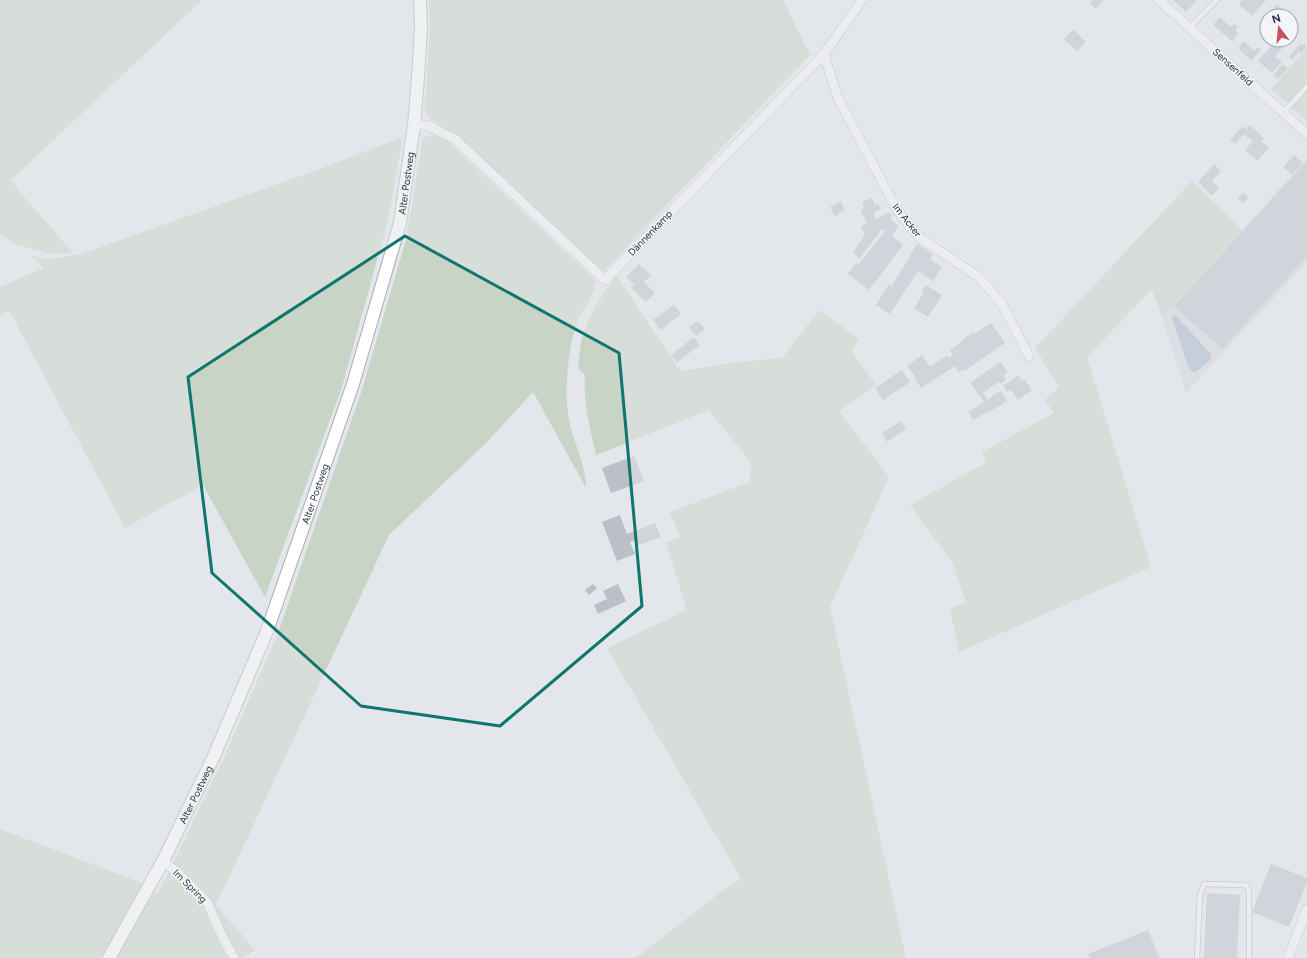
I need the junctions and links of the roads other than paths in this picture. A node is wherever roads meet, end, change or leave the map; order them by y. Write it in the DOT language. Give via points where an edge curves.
graph roads {
  1 [pos="420,0"];
  2 [pos="862,0"];
  3 [pos="1159,0"];
  4 [pos="1217,0"];
  5 [pos="1189,28"];
  6 [pos="824,54"];
  7 [pos="1307,86"];
  8 [pos="1283,112"];
  9 [pos="414,125"];
  10 [pos="1307,134"];
  11 [pos="1029,356"];
  12 [pos="163,861"];
  13 [pos="1307,909"];
  14 [pos="109,958"];
  15 [pos="234,958"];
  16 [pos="1197,958"];
  17 [pos="1249,958"];
  18 [pos="1288,958"];
  1 -- 9 [label="main road, Alter Postweg"];
  2 -- 6 [label="street, Dännenkamp"];
  3 -- 5 [label="street, Sensenfeld"];
  4 -- 5 [label="lane"];
  5 -- 8 [label="street, Sensenfeld"];
  6 -- 9 [label="street, Dännenkamp" via="605,280 456,140 427,125"];
  6 -- 11 [label="street, Im Acker" via="838,98 897,210 919,237 980,278 1002,304"];
  7 -- 8 [label="lane"];
  8 -- 10 [label="street, Sensenfeld"];
  9 -- 12 [label="main road, Alter Postweg" via="400,223 353,384 267,631 214,756"];
  12 -- 14 [label="main road, Alter Postweg"];
  12 -- 15 [label="street, Im Spring" via="207,902"];
  13 -- 18 [label="street"];
  16 -- 17 [label="lane" via="1200,894 1204,884 1214,884 1246,885 1249,891"];
}
